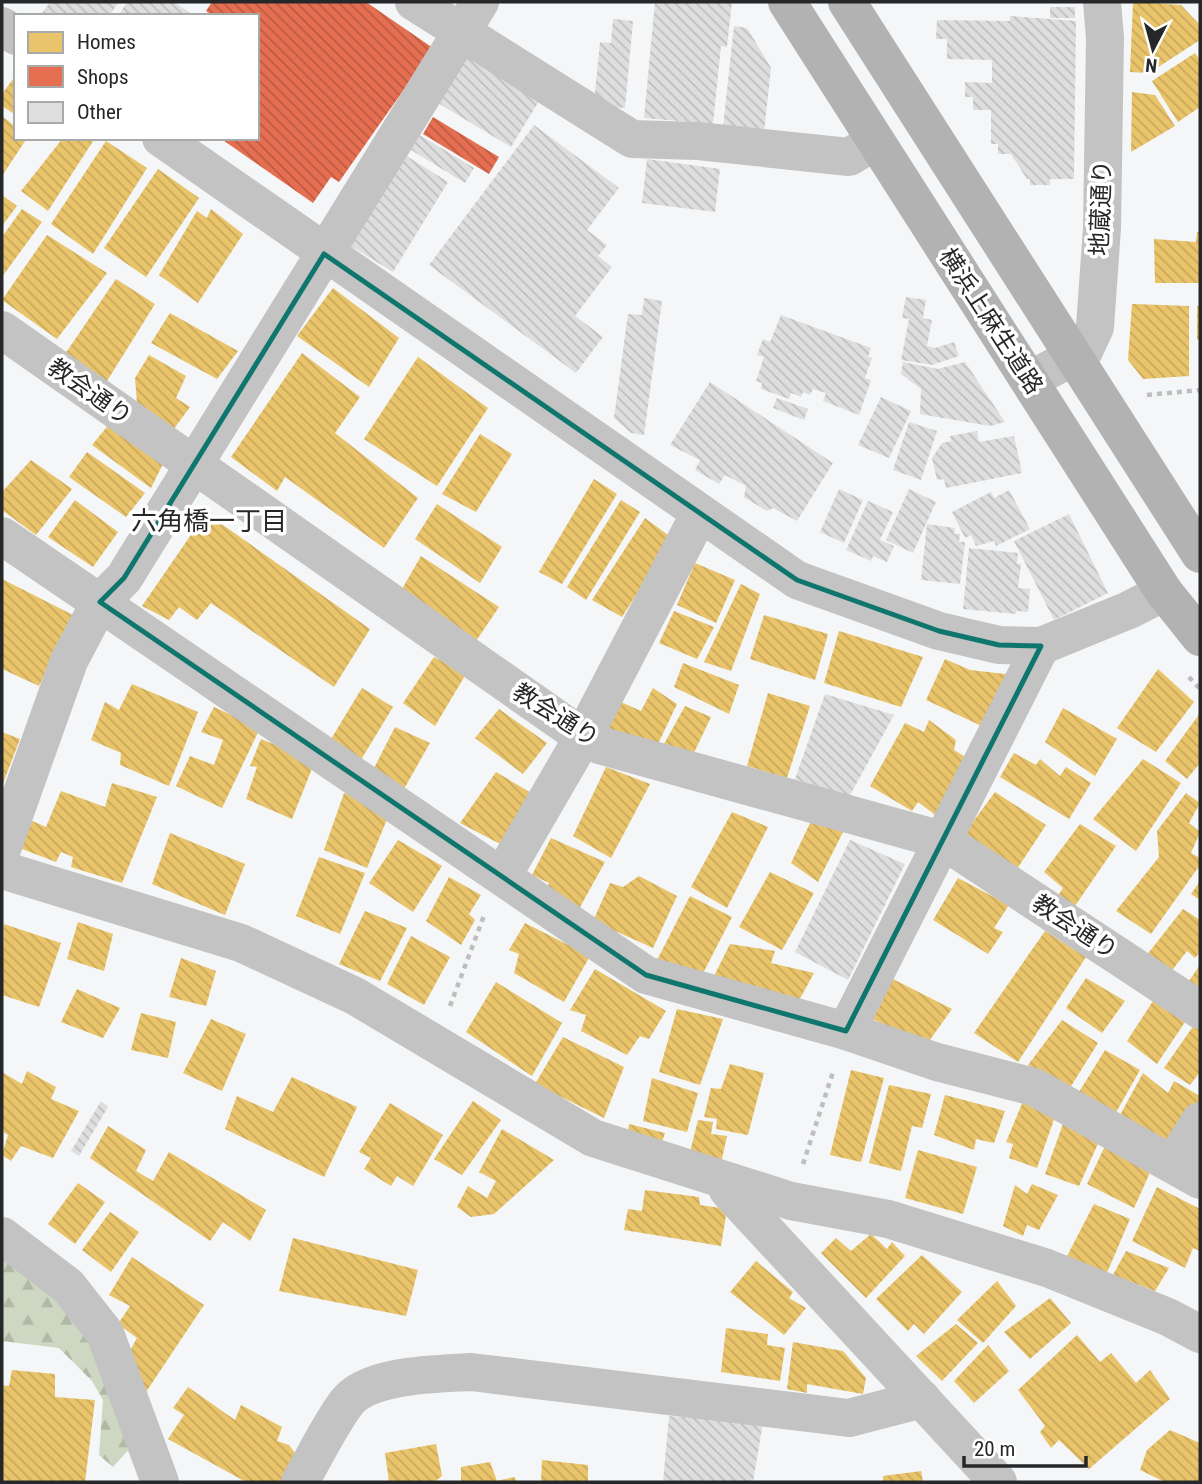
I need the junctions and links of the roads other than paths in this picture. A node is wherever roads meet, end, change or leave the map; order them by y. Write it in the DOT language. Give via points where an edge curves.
graph roads {
  1 [pos="414,2"];
  2 [pos="787,2"];
  3 [pos="847,2"];
  4 [pos="1102,2"];
  5 [pos="470,18"];
  6 [pos="163,140"];
  7 [pos="875,141"];
  8 [pos="324,254"];
  9 [pos="2,330"];
  10 [pos="1072,358"];
  11 [pos="1030,380"];
  12 [pos="193,465"];
  13 [pos="700,513"];
  14 [pos="2,536"];
  15 [pos="1200,554"];
  16 [pos="1164,592"];
  17 [pos="100,602"];
  18 [pos="1200,637"];
  19 [pos="1041,646"];
  20 [pos="583,737"];
  21 [pos="942,840"];
  22 [pos="2,849"];
  23 [pos="2,870"];
  24 [pos="503,875"];
  25 [pos="1200,1010"];
  26 [pos="846,1031"];
  27 [pos="1200,1121"];
  28 [pos="1186,1172"];
  29 [pos="729,1183"];
  30 [pos="2,1236"];
  31 [pos="1200,1334"];
  32 [pos="922,1399"];
  33 [pos="160,1482"];
  34 [pos="300,1482"];
  35 [pos="999,1482"];
  1 -- 5 [label="street"];
  2 -- 7 [label="main road, 横浜上麻生道路"];
  3 -- 10 [label="main road, 横浜上麻生道路"];
  4 -- 10 [label="street, 地蔵通り" via="1102,228 1095,327 1084,351"];
  5 -- 7 [label="street" via="632,139 849,157"];
  5 -- 8 [label="street"];
  6 -- 8 [label="street"];
  7 -- 11 [label="main road, 横浜上麻生道路"];
  8 -- 12 [label="street"];
  8 -- 13 [label="street"];
  9 -- 12 [label="street, 教会通り"];
  10 -- 11 [label="street, 地蔵通り"];
  10 -- 15 [label="main road, 横浜上麻生道路"];
  11 -- 16 [label="main road, 横浜上麻生道路"];
  12 -- 17 [label="street" via="124,578"];
  12 -- 20 [label="street, 教会通り"];
  13 -- 19 [label="street" via="797,580 939,631 999,645"];
  13 -- 20 [label="street"];
  14 -- 17 [label="street"];
  16 -- 18 [label="main road, 横浜上麻生道路"];
  16 -- 19 [label="street"];
  17 -- 22 [label="street" via="69,661"];
  17 -- 24 [label="street"];
  19 -- 21 [label="street"];
  20 -- 21 [label="street, 教会通り"];
  20 -- 24 [label="street"];
  21 -- 25 [label="street, 教会通り"];
  21 -- 26 [label="street"];
  23 -- 29 [label="street" via="241,943 355,996 593,1138"];
  24 -- 26 [label="street" via="646,975"];
  26 -- 28 [label="street" via="937,1062 1034,1087"];
  27 -- 28 [label="street"];
  29 -- 31 [label="street" via="791,1201 888,1219 1047,1268"];
  29 -- 32 [label="street" via="728,1190"];
  30 -- 33 [label="street" via="68,1286 105,1333"];
  32 -- 34 [label="street" via="849,1418 471,1372 387,1380 349,1400"];
  32 -- 35 [label="street"];
}
